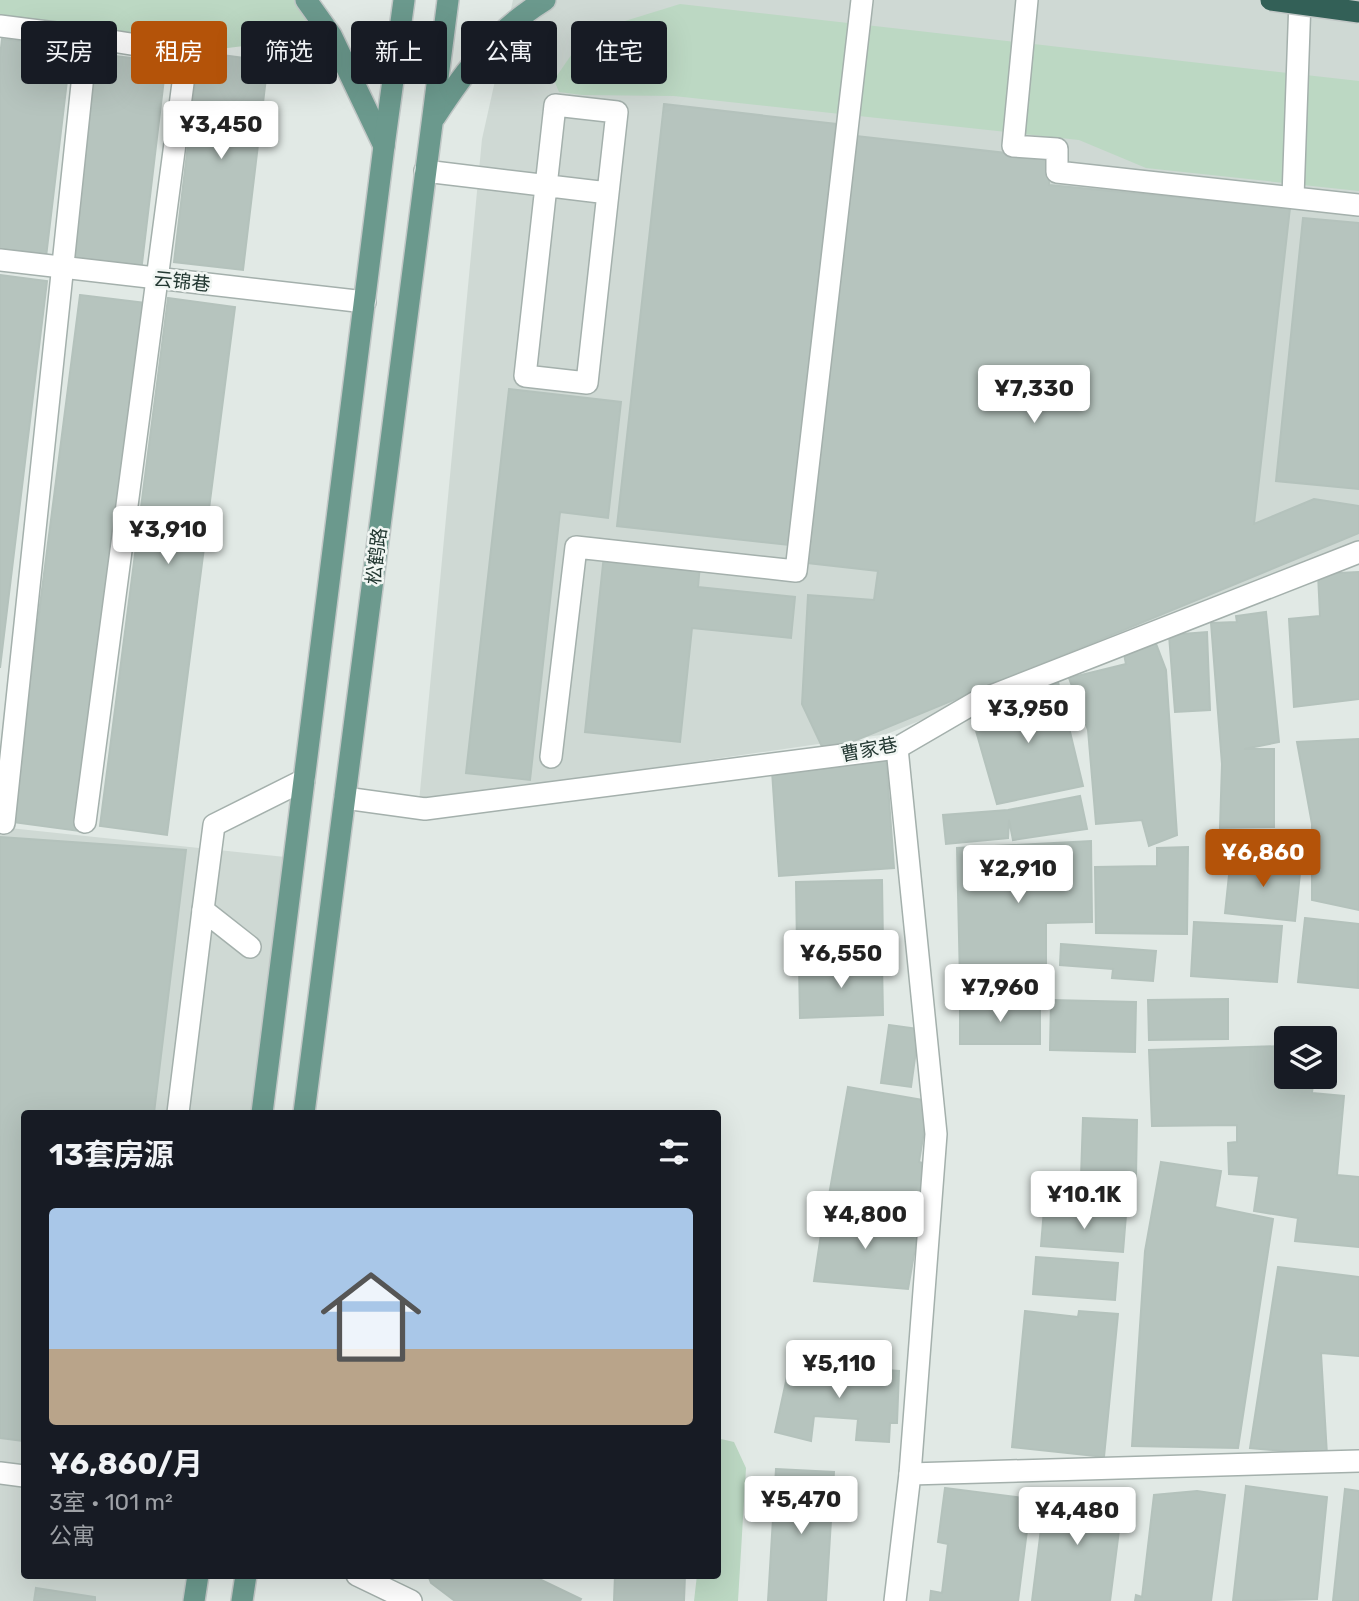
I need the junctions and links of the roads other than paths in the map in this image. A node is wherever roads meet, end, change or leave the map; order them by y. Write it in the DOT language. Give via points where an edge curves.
graph roads {
  1 [pos="306,0"];
  2 [pos="404,0"];
  3 [pos="448,0"];
  4 [pos="545,0"];
  5 [pos="862,0"];
  6 [pos="1027,0"];
  7 [pos="1271,0"];
  8 [pos="1300,0"];
  9 [pos="1359,12"];
  10 [pos="0,26"];
  11 [pos="21,29"];
  12 [pos="117,42"];
  13 [pos="82,84"];
  14 [pos="431,121"];
  15 [pos="384,146"];
  16 [pos="425,171"];
  17 [pos="547,185"];
  18 [pos="608,193"];
  19 [pos="1293,197"];
  20 [pos="1359,205"];
  21 [pos="0,260"];
  22 [pos="64,268"];
  23 [pos="156,278"];
  24 [pos="365,302"];
  25 [pos="1359,552"];
  26 [pos="897,748"];
  27 [pos="551,757"];
  28 [pos="304,780"];
  29 [pos="345,798"];
  30 [pos="85,822"];
  31 [pos="4,823"];
  32 [pos="203,910"];
  33 [pos="250,947"];
  34 [pos="178,1110"];
  35 [pos="262,1110"];
  36 [pos="304,1110"];
  37 [pos="1359,1461"];
  38 [pos="0,1472"];
  39 [pos="910,1475"];
  40 [pos="21,1476"];
  41 [pos="197,1579"];
  42 [pos="246,1579"];
  43 [pos="365,1579"];
  44 [pos="408,1600"];
  45 [pos="194,1601"];
  46 [pos="243,1601"];
  47 [pos="895,1601"];
  1 -- 15 [label="main road" via="331,35"];
  2 -- 15 [label="main road"];
  3 -- 14 [label="main road, 松鹤路"];
  4 -- 14 [label="main road" via="495,38 467,68"];
  5 -- 27 [label="street" via="796,571 576,547"];
  6 -- 19 [label="street" via="1013,146 1056,149 1057,172"];
  7 -- 9 [label="highway, bridge"];
  8 -- 19 [label="street"];
  10 -- 11 [label="street"];
  12 -- 23 [label="street" via="187,53"];
  13 -- 22 [label="street"];
  14 -- 16 [label="main road, 松鹤路"];
  15 -- 24 [label="main road"];
  16 -- 17 [label="street"];
  16 -- 29 [label="main road, 松鹤路"];
  17 -- 18 [label="street"];
  17 -- 18 [label="street" via="555,105 617,112"];
  17 -- 18 [label="street" via="525,376 587,383"];
  19 -- 20 [label="street"];
  21 -- 22 [label="street, 云锦巷"];
  22 -- 23 [label="street, 云锦巷"];
  22 -- 31 [label="street"];
  23 -- 24 [label="street, 云锦巷"];
  23 -- 30 [label="street"];
  24 -- 28 [label="main road"];
  25 -- 26 [label="street, 曹家巷" via="976,702"];
  26 -- 29 [label="street, 曹家巷" via="425,809"];
  26 -- 39 [label="street" via="936,1134"];
  28 -- 32 [label="street" via="215,825"];
  28 -- 35 [label="main road"];
  29 -- 36 [label="main road, 松鹤路"];
  32 -- 33 [label="street"];
  32 -- 34 [label="street"];
  37 -- 39 [label="street"];
  38 -- 40 [label="street"];
  39 -- 47 [label="street"];
  41 -- 45 [label="main road"];
  42 -- 46 [label="main road"];
  43 -- 44 [label="street"];
}
